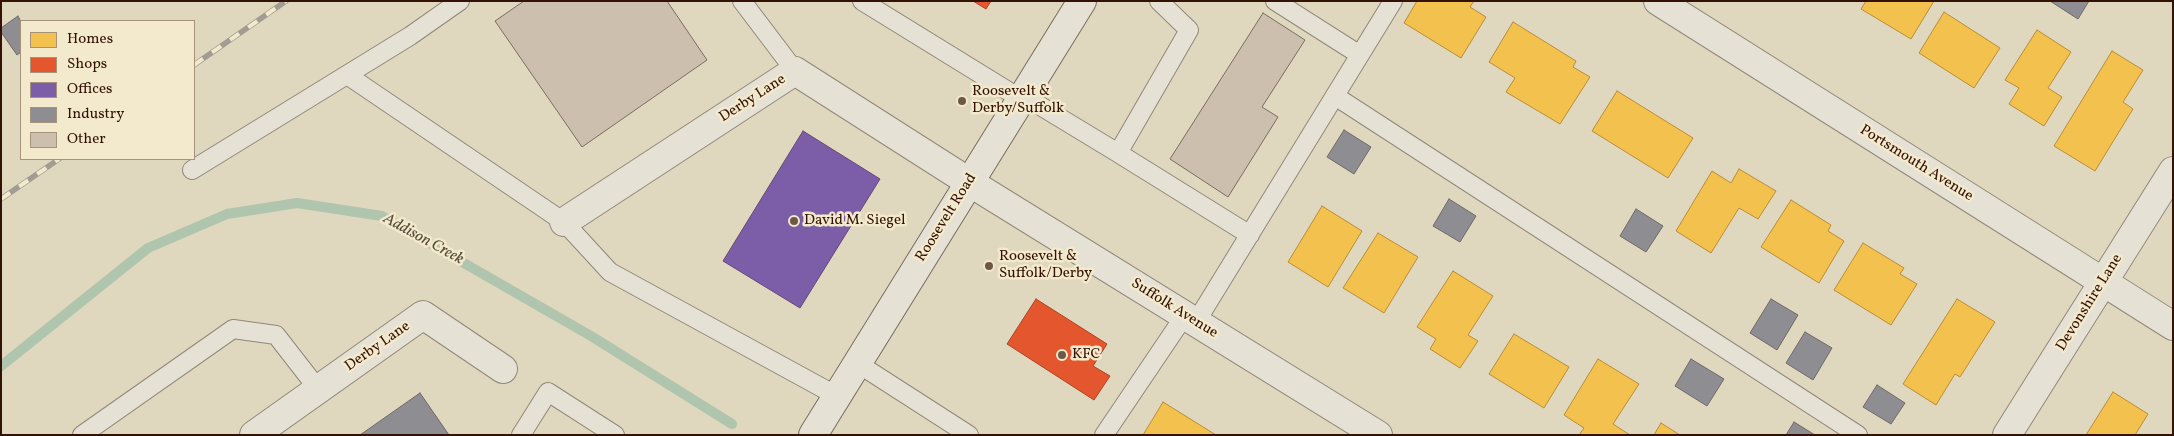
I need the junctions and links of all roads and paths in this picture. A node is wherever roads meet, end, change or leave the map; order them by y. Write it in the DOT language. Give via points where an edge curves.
graph roads {
  1 [pos="460,1"];
  2 [pos="742,1"];
  3 [pos="862,1"];
  4 [pos="1082,1"];
  5 [pos="1159,1"];
  6 [pos="1275,1"];
  7 [pos="1393,1"];
  8 [pos="1658,1"];
  9 [pos="1360,55"];
  10 [pos="795,71"];
  11 [pos="347,75"];
  12 [pos="1335,96"];
  13 [pos="1022,98"];
  14 [pos="1118,152"];
  15 [pos="192,170"];
  16 [pos="2173,171"];
  17 [pos="969,182"];
  18 [pos="564,222"];
  19 [pos="1250,235"];
  20 [pos="2103,282"];
  21 [pos="1190,319"];
  22 [pos="2173,326"];
  23 [pos="857,364"];
  24 [pos="502,369"];
  25 [pos="318,389"];
  26 [pos="837,396"];
  27 [pos="82,435"];
  28 [pos="254,435"];
  29 [pos="521,435"];
  30 [pos="615,435"];
  31 [pos="812,435"];
  32 [pos="969,435"];
  33 [pos="1104,435"];
  34 [pos="1378,435"];
  35 [pos="1858,435"];
  36 [pos="2007,435"];
  1 -- 11 [label="lane"];
  2 -- 10 [label="lane"];
  3 -- 13 [label="lane"];
  4 -- 13 [label="street, Roosevelt Road"];
  5 -- 14 [label="lane" via="1189,30"];
  6 -- 9 [label="lane"];
  7 -- 9 [label="lane"];
  8 -- 20 [label="street, Portsmouth Avenue"];
  9 -- 12 [label="lane"];
  10 -- 17 [label="street, Derby Lane"];
  10 -- 18 [label="street, Derby Lane"];
  11 -- 15 [label="lane"];
  11 -- 18 [label="lane"];
  12 -- 19 [label="lane"];
  12 -- 35 [label="lane"];
  13 -- 14 [label="lane"];
  13 -- 17 [label="street, Roosevelt Road"];
  14 -- 19 [label="lane"];
  16 -- 20 [label="street, Devonshire Lane"];
  17 -- 21 [label="street, Suffolk Avenue"];
  17 -- 23 [label="street, Roosevelt Road"];
  18 -- 26 [label="lane" via="610,272"];
  19 -- 21 [label="lane"];
  20 -- 22 [label="street, Portsmouth Avenue"];
  20 -- 36 [label="street, Devonshire Lane"];
  21 -- 33 [label="lane"];
  21 -- 34 [label="street, Suffolk Avenue"];
  23 -- 26 [label="street, Roosevelt Road"];
  23 -- 32 [label="lane"];
  24 -- 25 [label="street, Derby Lane" via="424,315"];
  25 -- 27 [label="lane" via="276,335 233,329"];
  25 -- 28 [label="street, Derby Lane"];
  26 -- 31 [label="street, Roosevelt Road"];
  29 -- 30 [label="lane" via="548,392"];
}
